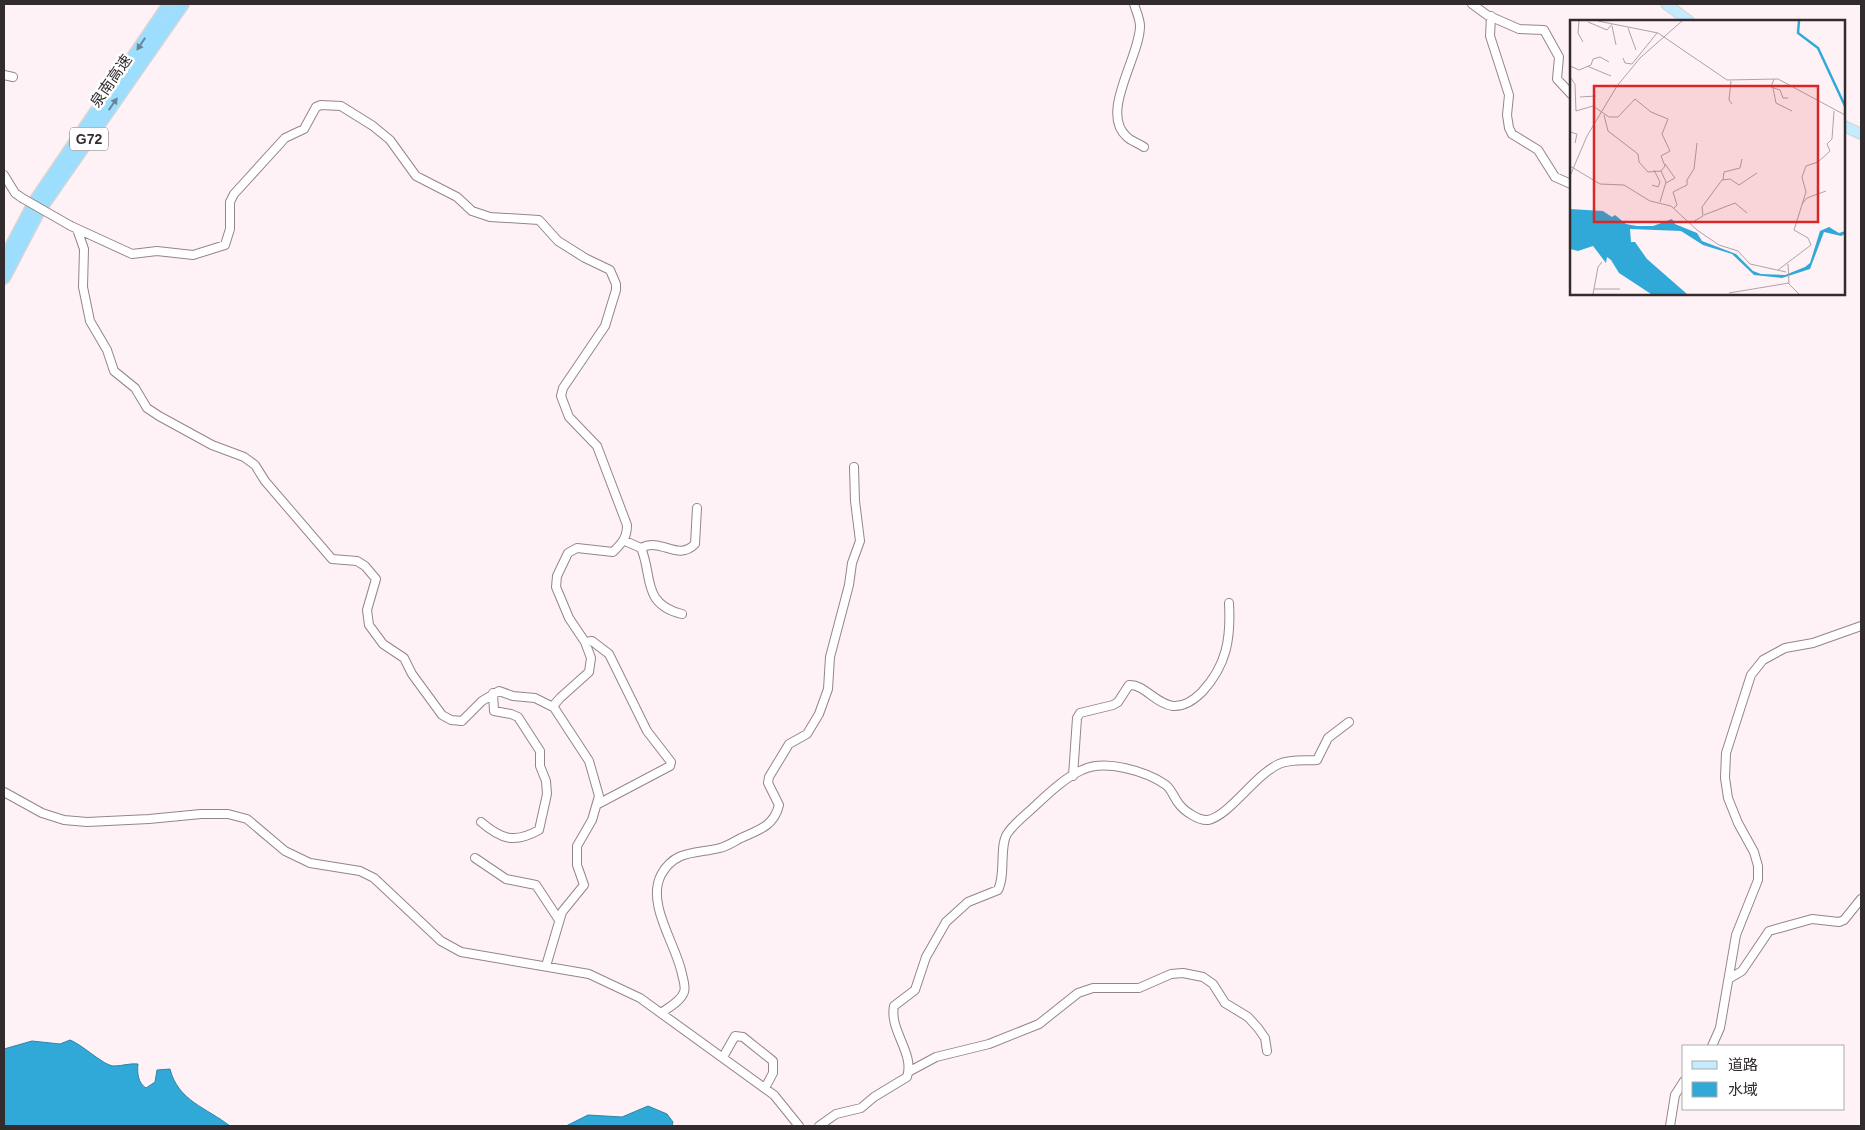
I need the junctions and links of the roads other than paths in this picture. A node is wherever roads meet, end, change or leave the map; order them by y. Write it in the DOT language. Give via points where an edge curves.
graph roads {
  1 [pos="169,4"];
  2 [pos="183,4"];
  3 [pos="1134,4"];
  4 [pos="1472,4"];
  5 [pos="1666,4"];
  6 [pos="1490,16"];
  7 [pos="1688,20"];
  8 [pos="4,75"];
  9 [pos="13,77"];
  10 [pos="1570,93"];
  11 [pos="1845,126"];
  12 [pos="1861,134"];
  13 [pos="1144,146"];
  14 [pos="4,175"];
  15 [pos="1570,184"];
  16 [pos="74,228"];
  17 [pos="4,260"];
  18 [pos="4,278"];
  19 [pos="854,467"];
  20 [pos="697,508"];
  21 [pos="625,541"];
  22 [pos="641,548"];
  23 [pos="1229,603"];
  24 [pos="682,614"];
  25 [pos="1861,626"];
  26 [pos="585,642"];
  27 [pos="493,692"];
  28 [pos="553,707"];
  29 [pos="1349,722"];
  30 [pos="1073,776"];
  31 [pos="4,792"];
  32 [pos="598,804"];
  33 [pos="481,822"];
  34 [pos="475,858"];
  35 [pos="1861,899"];
  36 [pos="559,920"];
  37 [pos="546,966"];
  38 [pos="1730,978"];
  39 [pos="661,1013"];
  40 [pos="1712,1045"];
  41 [pos="1267,1051"];
  42 [pos="724,1057"];
  43 [pos="910,1071"];
  44 [pos="1682,1084"];
  45 [pos="765,1088"];
  46 [pos="799,1126"];
  47 [pos="819,1126"];
  48 [pos="1670,1126"];
  1 -- 17 [label="highway, 泉南高速 / G72, one-way" via="35,201"];
  18 -- 2 [label="highway, 泉南高速 / G72, one-way" via="39,211"];
  3 -- 13 [label="street" via="1140,26 1116,109 1120,127 1126,136"];
  4 -- 6 [label="street"];
  5 -- 7 [label="main road"];
  6 -- 10 [label="street" via="1519,29 1544,30 1559,57 1557,79"];
  6 -- 15 [label="street" via="1490,36 1510,95 1509,128 1512,134 1538,150 1555,177"];
  8 -- 9 [label="street"];
  11 -- 12 [label="main road"];
  14 -- 16 [label="street, bridge" via="15,193"];
  16 -- 21 [label="street" via="132,254 157,251 193,255 220,248 225,245 230,230 231,197 285,138 304,129 313,111 321,105 341,106 352,111 390,140 416,176 457,197 472,211 490,217 538,220 558,241 615,276 616,290 605,326 563,388 561,396 569,417 597,446 627,525"];
  16 -- 27 [label="street" via="84,249 83,287 90,321 107,350 114,371 135,388 147,408 212,445 244,457 332,559 348,559 365,566 376,579 367,610 369,625 383,644 404,658 442,715 462,721"];
  19 -- 39 [label="street" via="860,540 830,657 828,689 812,727 807,734 789,744 768,776 768,784 779,804 773,820 758,832 723,847 683,855 672,862 657,882 656,902 674,944 684,985 681,997"];
  20 -- 22 [label="street" via="695,544 690,549 674,551 657,544"];
  21 -- 22 [label="street"];
  21 -- 26 [label="street" via="608,553 577,548 568,553 556,576 556,587 569,618"];
  22 -- 24 [label="street" via="648,584 656,599 670,610"];
  23 -- 30 [label="street" via="1229,632 1223,663 1196,699 1183,706 1163,703 1135,685 1129,685 1113,705 1080,713"];
  25 -- 38 [label="street" via="1814,643 1785,648 1764,660 1751,675 1726,753 1725,778 1728,798 1754,852 1758,880 1736,935"];
  26 -- 28 [label="street" via="591,658 589,672"];
  26 -- 32 [label="street" via="592,641 608,654 647,731 671,762 670,766"];
  27 -- 28 [label="street" via="535,698"];
  27 -- 33 [label="street" via="494,710 518,717 540,751 547,794 539,830 532,834 511,839 501,837"];
  28 -- 32 [label="street" via="588,760 598,788"];
  29 -- 30 [label="street" via="1328,738 1317,760 1296,760 1268,770 1214,818 1206,820 1181,807 1166,785 1124,768 1097,766 1083,769"];
  30 -- 43 [label="street" via="1041,800 1007,834 998,890 968,902 946,922 926,957 914,990 894,1006 893,1019"];
  31 -- 37 [label="street" via="42,813 64,820 141,820 201,814 228,814 247,819 285,851 310,863 360,871 374,878 441,941 461,952"];
  32 -- 36 [label="street" via="577,846 577,865 584,885"];
  34 -- 36 [label="street" via="506,879 536,885"];
  35 -- 38 [label="street" via="1839,922 1812,919 1769,931 1742,971"];
  36 -- 37 [label="street"];
  37 -- 39 [label="street" via="607,981"];
  38 -- 40 [label="street" via="1722,1005 1720,1028"];
  39 -- 42 [label="street"];
  41 -- 43 [label="street" via="1265,1038 1258,1028 1248,1017 1226,1003 1213,984 1203,977 1183,973 1171,974 1139,988 1093,988 1078,993 1039,1024 989,1044 936,1057"];
  42 -- 45 [label="street"];
  42 -- 45 [label="street" via="735,1036 744,1037 772,1061 773,1074"];
  43 -- 47 [label="street" via="903,1081 861,1108 836,1114"];
  44 -- 48 [label="street" via="1675,1095"];
  45 -- 46 [label="street"];
}
